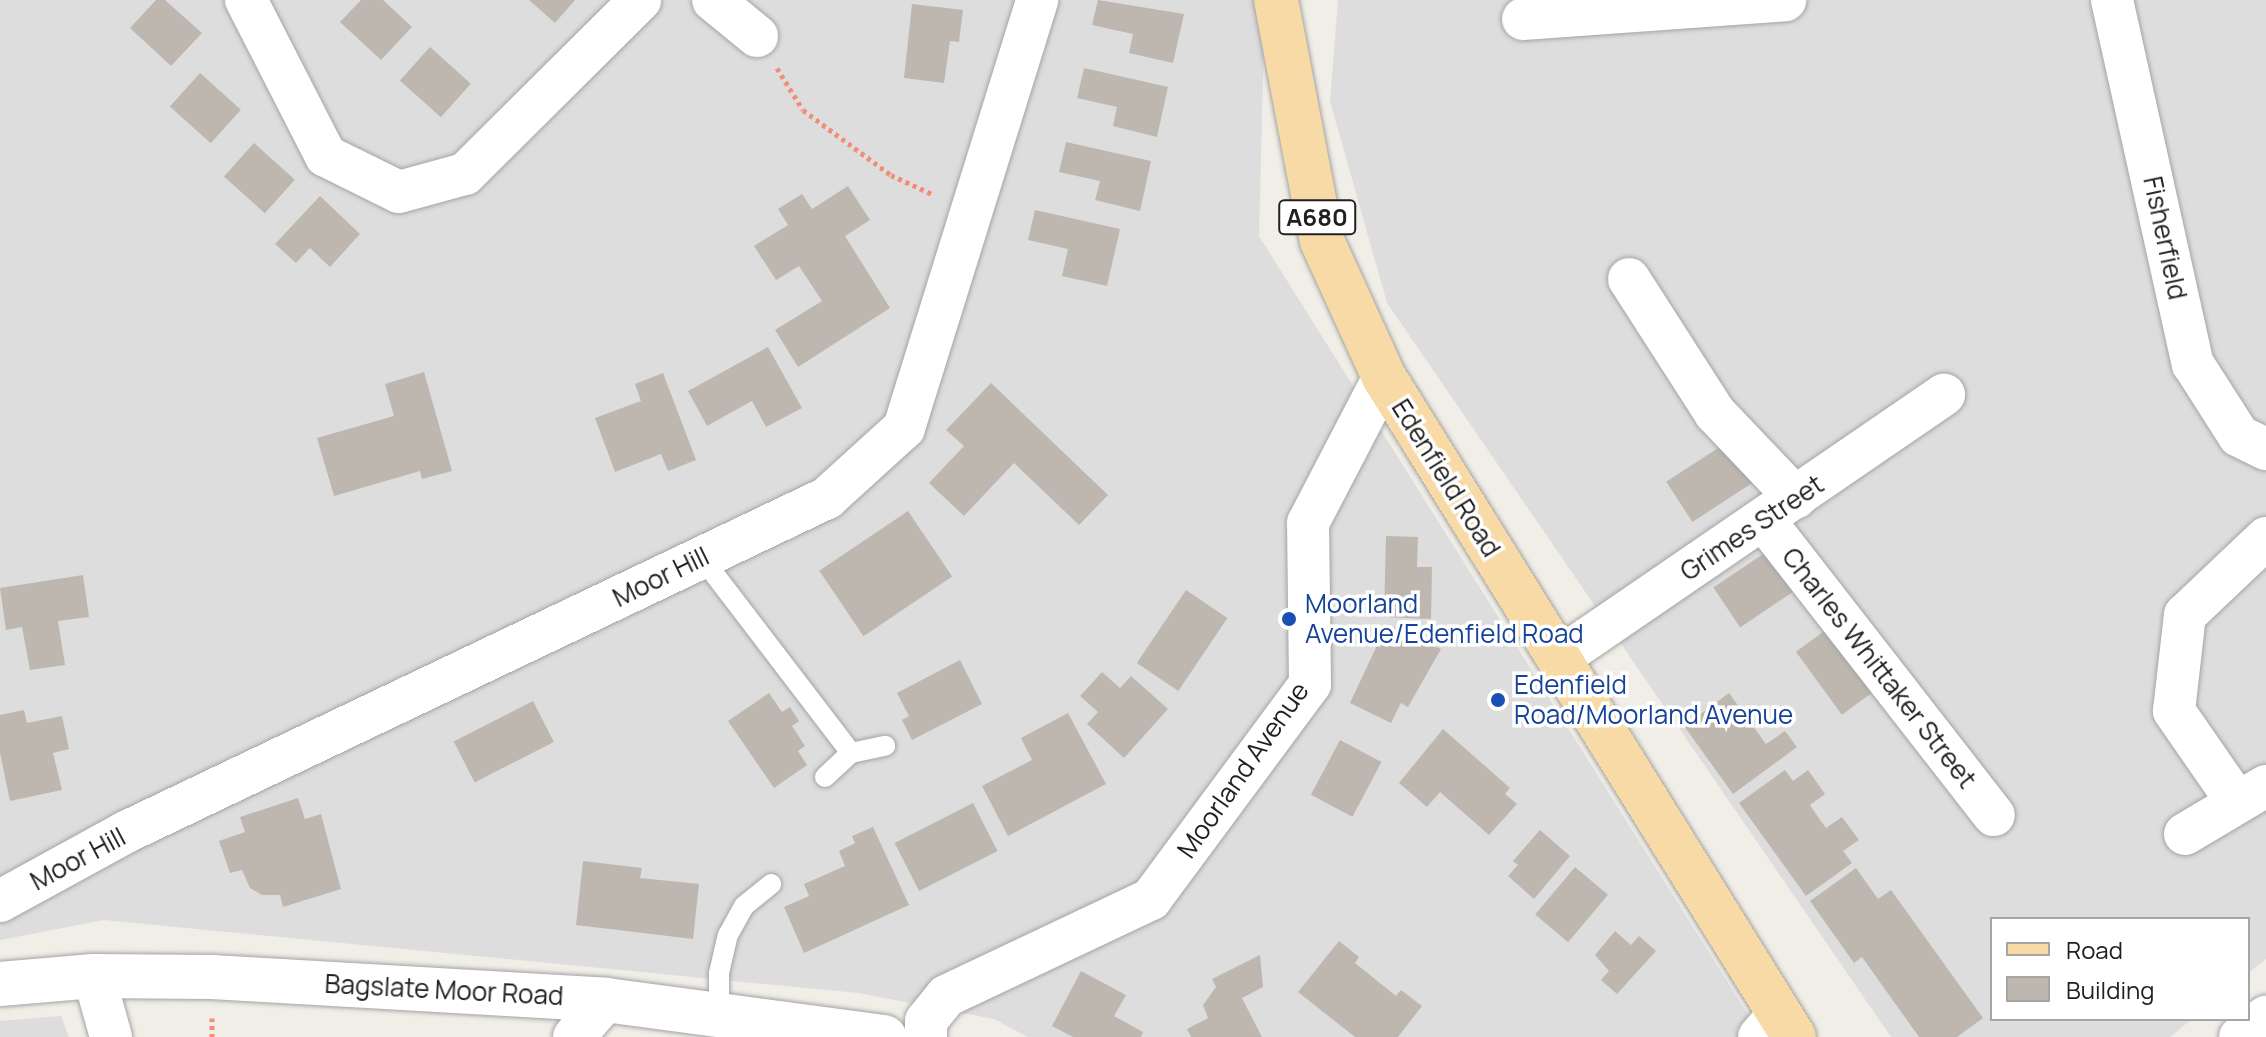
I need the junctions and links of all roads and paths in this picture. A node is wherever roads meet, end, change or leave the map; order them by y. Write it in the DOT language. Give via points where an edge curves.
graph roads {
  1 [pos="246,0"];
  2 [pos="640,0"];
  3 [pos="713,0"];
  4 [pos="1037,0"];
  5 [pos="1276,0"];
  6 [pos="1298,0"];
  7 [pos="1785,0"];
  8 [pos="2112,0"];
  9 [pos="1700,4"];
  10 [pos="1523,19"];
  11 [pos="757,36"];
  12 [pos="1283,46"];
  13 [pos="971,212"];
  14 [pos="1629,279"];
  15 [pos="1384,377"];
  16 [pos="1944,395"];
  17 [pos="2266,449"];
  18 [pos="1780,509"];
  19 [pos="2266,538"];
  20 [pos="702,558"];
  21 [pos="1558,659"];
  22 [pos="885,746"];
  23 [pos="851,753"];
  24 [pos="825,777"];
  25 [pos="2252,794"];
  26 [pos="1994,815"];
  27 [pos="2185,834"];
  28 [pos="771,884"];
  29 [pos="0,901"];
  30 [pos="94,976"];
  31 [pos="0,984"];
  32 [pos="606,1000"];
  33 [pos="719,1015"];
  34 [pos="2266,1017"];
  35 [pos="1777,1029"];
  36 [pos="111,1037"];
  37 [pos="574,1037"];
  38 [pos="885,1037"];
  39 [pos="926,1037"];
  40 [pos="2240,1037"];
  1 -- 2 [label="street" via="326,156 399,192 465,174"];
  3 -- 11 [label="street"];
  4 -- 13 [label="street, Moor Hill"];
  5 -- 12 [label="main road, Edenfield Road / A680"];
  6 -- 12 [label="main road, Edenfield Road / A680"];
  7 -- 9 [label="street"];
  8 -- 17 [label="street, Fisherfield" via="2193,364 2239,436"];
  9 -- 10 [label="street"];
  11 -- 13 [label="path" via="803,110 891,175"];
  12 -- 15 [label="main road, Edenfield Road / A680" via="1322,241"];
  13 -- 20 [label="street, Moor Hill" via="904,428 827,498"];
  14 -- 18 [label="street, Charles Whittaker Street"];
  15 -- 21 [label="main road, Edenfield Road / A680"];
  15 -- 39 [label="street, Moorland Avenue" via="1308,523 1310,684 1151,899 946,996 926,1021"];
  16 -- 18 [label="street, Grimes Street"];
  18 -- 21 [label="street, Grimes Street"];
  18 -- 26 [label="street, Charles Whittaker Street"];
  19 -- 25 [label="street" via="2185,615 2174,711"];
  20 -- 23 [label="lane"];
  20 -- 29 [label="street, Moor Hill" via="126,832"];
  21 -- 35 [label="main road, Edenfield Road / A680"];
  22 -- 23 [label="lane"];
  23 -- 24 [label="lane"];
  25 -- 27 [label="street"];
  28 -- 33 [label="lane" via="744,906 728,935 719,973"];
  30 -- 31 [label="street, Bagslate Moor Road"];
  30 -- 32 [label="street, Bagslate Moor Road" via="212,977"];
  30 -- 36 [label="street"];
  32 -- 33 [label="street, Bagslate Moor Road"];
  32 -- 37 [label="street"];
  33 -- 38 [label="street, Bagslate Moor Road"];
  34 -- 40 [label="street"];
}
